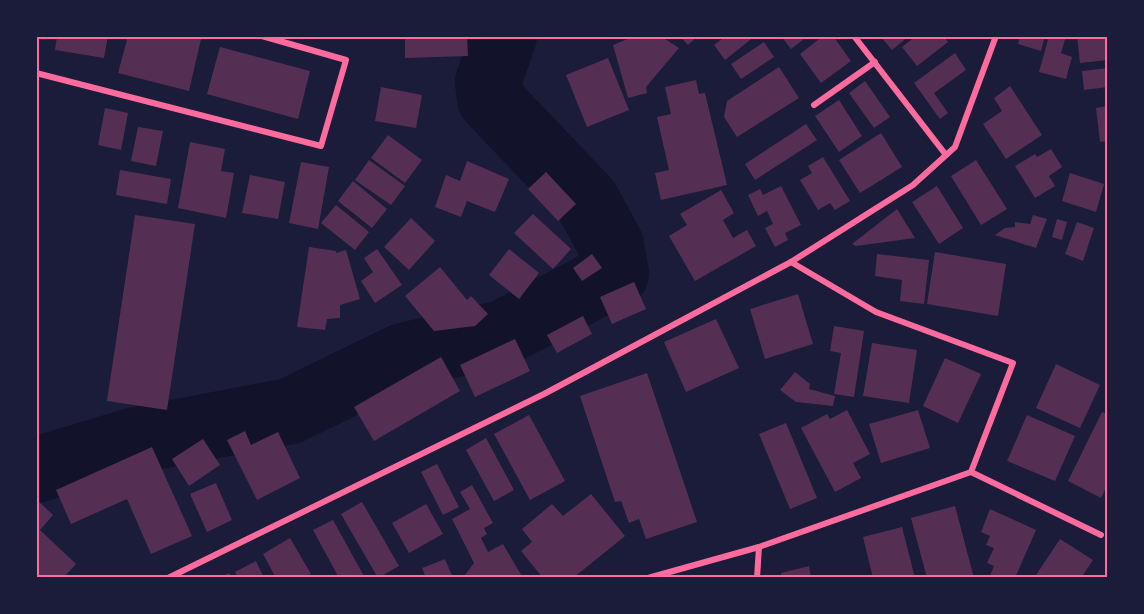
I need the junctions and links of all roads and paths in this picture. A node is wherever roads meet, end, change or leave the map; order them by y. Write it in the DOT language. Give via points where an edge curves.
graph roads {
  1 [pos="262,36"];
  2 [pos="854,36"];
  3 [pos="996,36"];
  4 [pos="875,62"];
  5 [pos="36,73"];
  6 [pos="814,105"];
  7 [pos="946,155"];
  8 [pos="791,262"];
  9 [pos="971,472"];
  10 [pos="1101,535"];
  11 [pos="759,547"];
  12 [pos="168,578"];
  13 [pos="648,578"];
  14 [pos="757,578"];
  1 -- 5 [label="street" via="346,60 321,146"];
  2 -- 4 [label="street"];
  3 -- 7 [label="street" via="955,147"];
  4 -- 6 [label="street"];
  4 -- 7 [label="street"];
  7 -- 8 [label="street" via="913,185"];
  8 -- 9 [label="street" via="876,312 1013,363"];
  8 -- 12 [label="street" via="544,394"];
  9 -- 10 [label="street"];
  9 -- 11 [label="street"];
  11 -- 13 [label="street"];
  11 -- 14 [label="street"];
}
